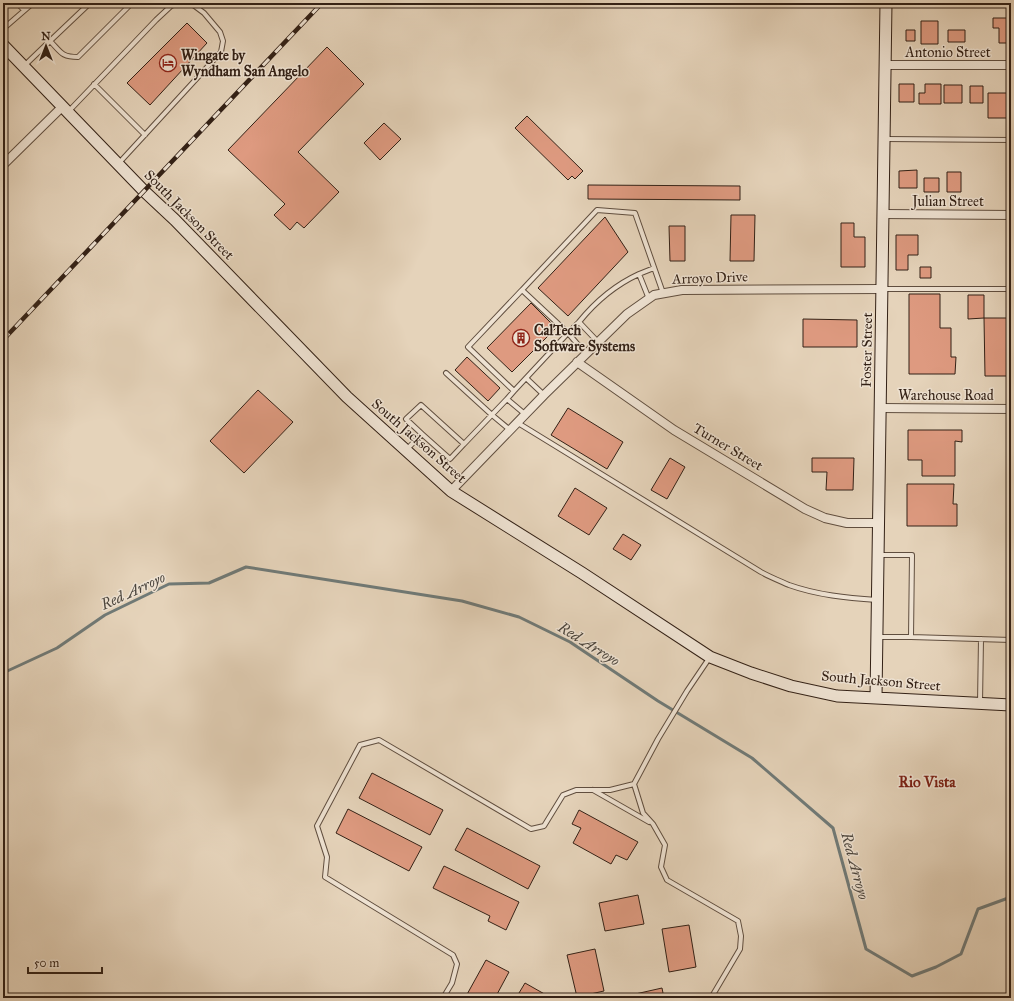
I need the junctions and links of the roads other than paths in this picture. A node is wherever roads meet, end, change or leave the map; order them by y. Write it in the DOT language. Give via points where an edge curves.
graph roads {
  1 [pos="17,3"];
  2 [pos="33,3"];
  3 [pos="90,3"];
  4 [pos="132,3"];
  5 [pos="179,3"];
  6 [pos="886,3"];
  7 [pos="24,10"];
  8 [pos="3,29"];
  9 [pos="50,41"];
  10 [pos="3,45"];
  11 [pos="886,65"];
  12 [pos="23,66"];
  13 [pos="1011,66"];
  14 [pos="94,84"];
  15 [pos="65,109"];
  16 [pos="145,135"];
  17 [pos="885,139"];
  18 [pos="1011,140"];
  19 [pos="118,164"];
  20 [pos="3,165"];
  21 [pos="884,214"];
  22 [pos="1011,215"];
  23 [pos="654,268"];
  24 [pos="639,274"];
  25 [pos="883,289"];
  26 [pos="1011,289"];
  27 [pos="522,290"];
  28 [pos="663,293"];
  29 [pos="649,299"];
  30 [pos="579,322"];
  31 [pos="568,333"];
  32 [pos="598,342"];
  33 [pos="586,354"];
  34 [pos="577,362"];
  35 [pos="446,373"];
  36 [pos="526,378"];
  37 [pos="514,391"];
  38 [pos="544,395"];
  39 [pos="507,399"];
  40 [pos="881,408"];
  41 [pos="1011,408"];
  42 [pos="492,415"];
  43 [pos="526,415"];
  44 [pos="518,423"];
  45 [pos="510,431"];
  46 [pos="422,434"];
  47 [pos="464,444"];
  48 [pos="406,450"];
  49 [pos="451,491"];
  50 [pos="879,523"];
  51 [pos="879,555"];
  52 [pos="878,600"];
  53 [pos="877,636"];
  54 [pos="911,637"];
  55 [pos="981,639"];
  56 [pos="1011,640"];
  57 [pos="710,657"];
  58 [pos="876,698"];
  59 [pos="980,703"];
  60 [pos="1011,705"];
  61 [pos="634,784"];
  62 [pos="592,790"];
  63 [pos="653,824"];
  64 [pos="443,998"];
  65 [pos="711,998"];
  1 -- 7 [label="lane"];
  2 -- 7 [label="lane"];
  3 -- 9 [label="lane"];
  4 -- 9 [label="lane" via="78,57 63,55"];
  5 -- 14 [label="lane" via="171,6 156,20"];
  5 -- 16 [label="lane" via="192,4 220,32 223,41 222,52"];
  6 -- 11 [label="main road, Foster Street"];
  7 -- 8 [label="lane"];
  9 -- 12 [label="lane"];
  10 -- 12 [label="main road, South Jackson Street"];
  11 -- 13 [label="street, Antonio Street"];
  11 -- 17 [label="main road, Foster Street"];
  12 -- 15 [label="main road, South Jackson Street"];
  14 -- 15 [label="lane"];
  14 -- 16 [label="lane"];
  15 -- 19 [label="main road, South Jackson Street"];
  15 -- 20 [label="street"];
  16 -- 19 [label="lane"];
  17 -- 18 [label="lane"];
  17 -- 21 [label="main road, Foster Street"];
  19 -- 48 [label="main road, South Jackson Street" via="347,397"];
  21 -- 22 [label="street, Julian Street"];
  21 -- 25 [label="main road, Foster Street"];
  23 -- 24 [label="lane"];
  23 -- 27 [label="lane" via="635,213 596,210"];
  23 -- 28 [label="lane"];
  24 -- 29 [label="lane"];
  24 -- 30 [label="lane" via="606,295"];
  25 -- 26 [label="lane"];
  25 -- 28 [label="street, Arroyo Drive" via="682,290"];
  25 -- 40 [label="main road, Foster Street"];
  27 -- 31 [label="lane"];
  27 -- 37 [label="lane" via="468,347"];
  28 -- 29 [label="street, Arroyo Drive"];
  29 -- 32 [label="street, Arroyo Drive" via="627,314"];
  30 -- 31 [label="lane"];
  30 -- 32 [label="lane"];
  31 -- 33 [label="lane"];
  31 -- 36 [label="lane"];
  32 -- 33 [label="street, Arroyo Drive"];
  33 -- 34 [label="street, Arroyo Drive"];
  34 -- 38 [label="street, Arroyo Drive"];
  34 -- 50 [label="street, Turner Street" via="674,430 805,509 825,518 848,523"];
  35 -- 42 [label="lane"];
  36 -- 37 [label="lane"];
  36 -- 38 [label="lane"];
  37 -- 39 [label="lane"];
  38 -- 43 [label="street, Arroyo Drive"];
  39 -- 42 [label="lane"];
  39 -- 43 [label="lane"];
  40 -- 41 [label="street, Warehouse Road"];
  40 -- 50 [label="main road, Foster Street"];
  42 -- 45 [label="lane"];
  42 -- 47 [label="lane"];
  43 -- 44 [label="street, Arroyo Drive"];
  44 -- 45 [label="street, Arroyo Drive"];
  44 -- 52 [label="lane" via="761,572 790,585 820,593"];
  45 -- 49 [label="street, Arroyo Drive"];
  46 -- 47 [label="lane" via="450,459"];
  46 -- 47 [label="lane" via="406,419 421,405"];
  46 -- 48 [label="lane"];
  48 -- 49 [label="main road, South Jackson Street"];
  49 -- 57 [label="main road, South Jackson Street"];
  50 -- 51 [label="main road, Foster Street"];
  51 -- 52 [label="main road, Foster Street"];
  51 -- 54 [label="lane" via="912,555"];
  52 -- 53 [label="main road, Foster Street"];
  53 -- 54 [label="lane"];
  53 -- 58 [label="main road, Foster Street"];
  54 -- 55 [label="lane"];
  55 -- 56 [label="lane"];
  55 -- 59 [label="lane"];
  57 -- 58 [label="main road, South Jackson Street" via="791,686 837,696"];
  57 -- 61 [label="lane" via="658,739"];
  58 -- 59 [label="main road, South Jackson Street"];
  59 -- 60 [label="main road, South Jackson Street"];
  61 -- 62 [label="lane" via="610,790"];
  61 -- 63 [label="lane" via="643,813"];
  62 -- 63 [label="lane"];
  62 -- 64 [label="lane" via="576,790 563,795 544,826 531,829 379,740 360,745 317,826 327,857 325,877 452,955 457,964 452,983"];
  63 -- 65 [label="lane" via="665,845 661,867 667,880 738,921 740,948"];
}
